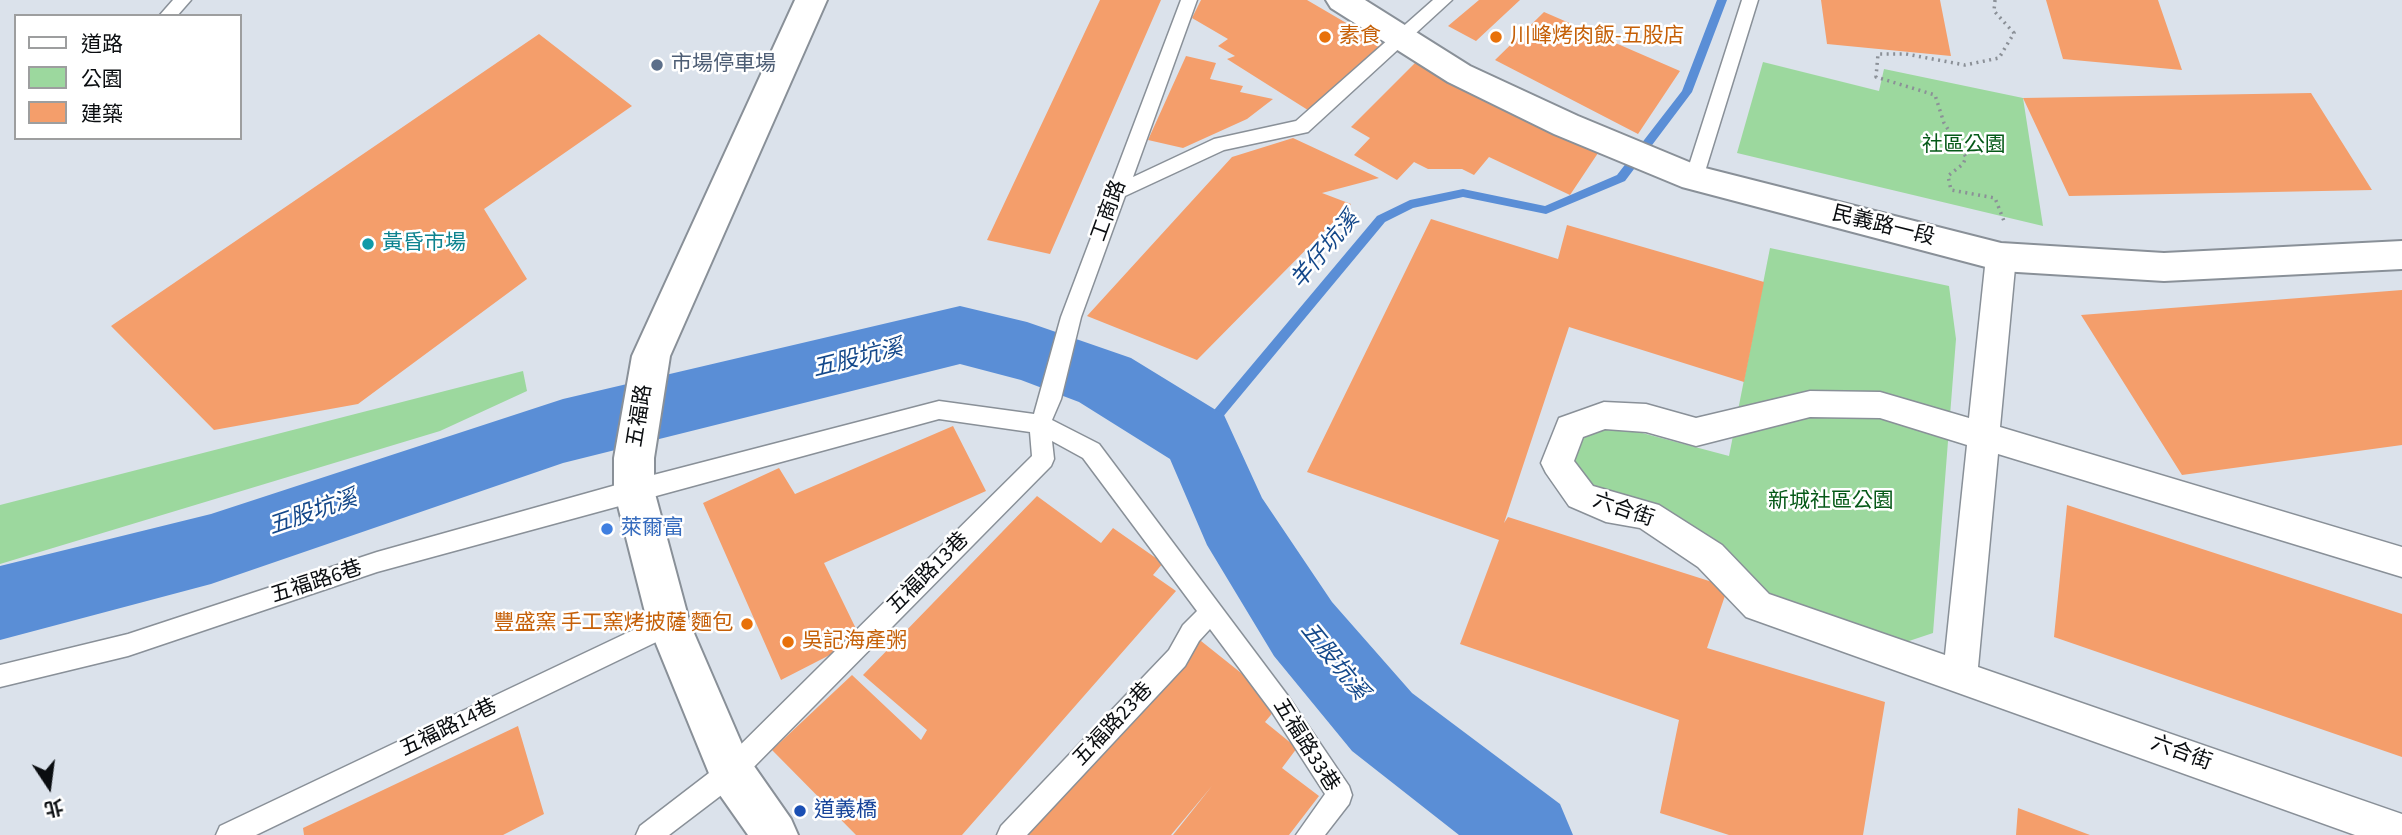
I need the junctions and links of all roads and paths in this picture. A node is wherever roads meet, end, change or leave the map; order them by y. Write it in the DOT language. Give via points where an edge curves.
graph roads {
  1 [pos="183,0"];
  2 [pos="811,0"];
  3 [pos="1189,0"];
  4 [pos="1342,0"];
  5 [pos="1444,0"];
  6 [pos="1750,0"];
  7 [pos="1995,0"];
  8 [pos="169,14"];
  9 [pos="1399,37"];
  10 [pos="1694,178"];
  11 [pos="1118,192"];
  12 [pos="2402,255"];
  13 [pos="2010,257"];
  14 [pos="1041,425"];
  15 [pos="1984,434"];
  16 [pos="634,474"];
  17 [pos="2402,562"];
  18 [pos="1212,611"];
  19 [pos="669,624"];
  20 [pos="0,676"];
  21 [pos="1960,676"];
  22 [pos="1270,691"];
  23 [pos="731,772"];
  24 [pos="2402,833"];
  25 [pos="229,835"];
  26 [pos="649,835"];
  27 [pos="775,835"];
  28 [pos="1010,835"];
  29 [pos="1309,835"];
  1 -- 8 [label="lane"];
  2 -- 16 [label="main road, 五福路" via="651,356"];
  3 -- 11 [label="lane, 工商路"];
  4 -- 9 [label="main road, 民義路一段"];
  5 -- 9 [label="lane"];
  6 -- 10 [label="lane"];
  7 -- 13 [label="path" via="1994,11 2014,33 1999,58 1965,65 1906,54 1878,54 1877,77 1935,94 1944,123 1966,157 1948,176 1951,190 1995,198"];
  9 -- 10 [label="main road, 民義路一段" via="1459,74"];
  9 -- 11 [label="lane" via="1303,127 1220,144"];
  10 -- 13 [label="main road, 民義路一段"];
  11 -- 14 [label="lane, 工商路" via="1071,317"];
  12 -- 13 [label="main road, 民義路一段" via="2164,267"];
  13 -- 15 [label="street"];
  14 -- 16 [label="lane, 五福路6巷" via="939,410"];
  14 -- 18 [label="lane, 五福路6巷" via="1091,450"];
  14 -- 23 [label="lane, 五福路13巷" via="1043,459"];
  15 -- 17 [label="street, 六合街"];
  15 -- 21 [label="street"];
  15 -- 21 [label="street, 六合街" via="1880,405 1810,404 1696,432 1646,418 1604,415 1570,428 1557,463 1581,496 1606,507 1647,515 1710,556 1758,606"];
  16 -- 19 [label="main road, 五福路"];
  16 -- 20 [label="lane, 五福路6巷" via="128,645"];
  18 -- 22 [label="lane, 五福路6巷"];
  18 -- 28 [label="lane, 五福路23巷" via="1177,658"];
  19 -- 23 [label="main road, 五福路"];
  19 -- 25 [label="lane, 五福路14巷"];
  21 -- 24 [label="street, 六合街"];
  22 -- 29 [label="lane, 五福路33巷" via="1340,795"];
  23 -- 26 [label="lane, 五福路13巷"];
  23 -- 27 [label="main road, 五福路"];
}
